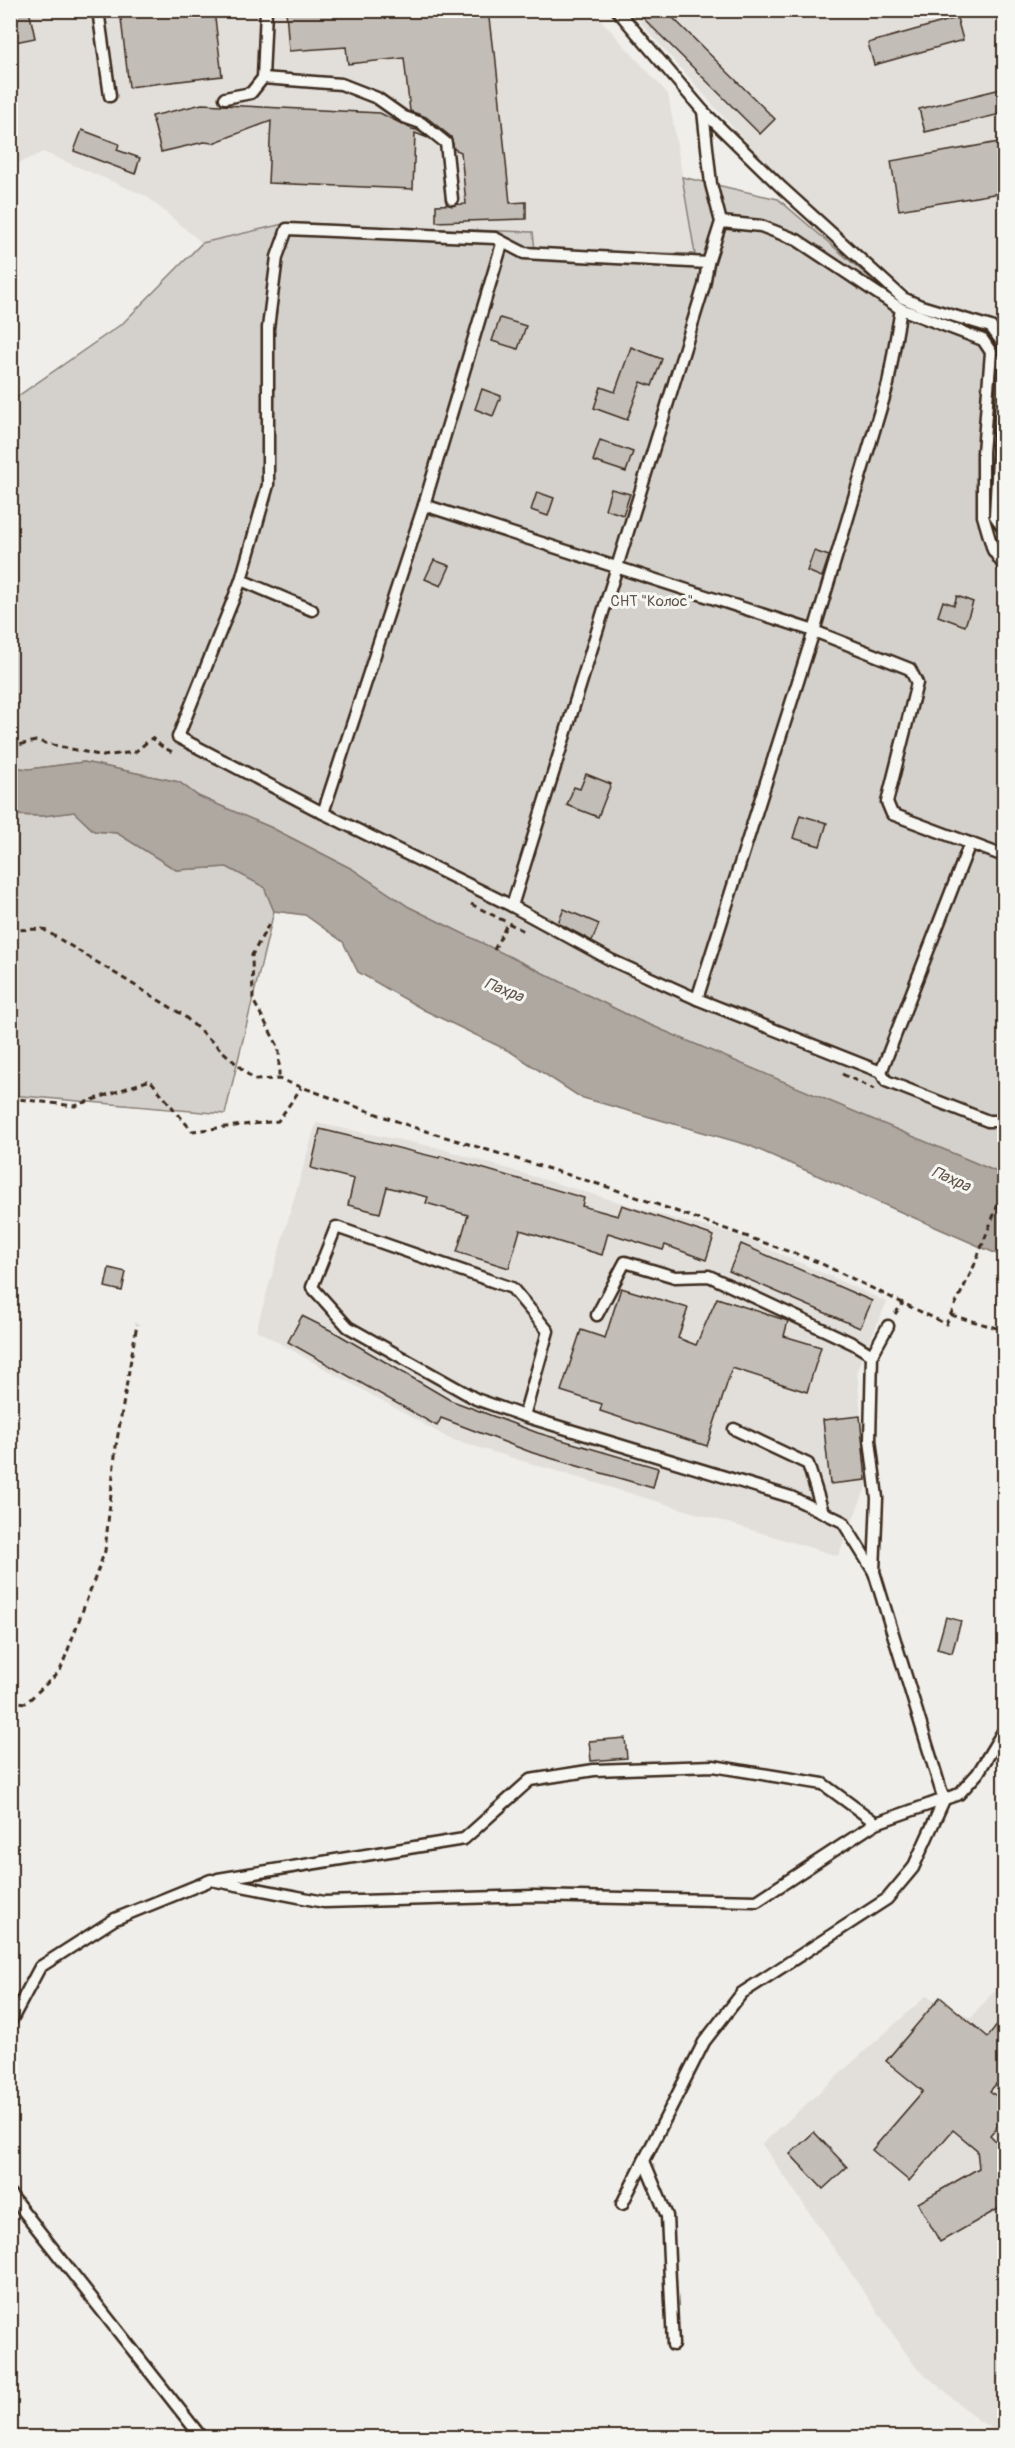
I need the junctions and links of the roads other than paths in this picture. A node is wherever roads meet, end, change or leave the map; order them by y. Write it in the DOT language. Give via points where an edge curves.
graph roads {
  1 [pos="98,10"];
  2 [pos="266,10"];
  3 [pos="617,10"];
  4 [pos="262,78"];
  5 [pos="110,96"];
  6 [pos="225,98"];
  7 [pos="704,111"];
  8 [pos="452,199"];
  9 [pos="722,222"];
  10 [pos="502,243"];
  11 [pos="708,262"];
  12 [pos="901,309"];
  13 [pos="424,505"];
  14 [pos="1005,529"];
  15 [pos="616,566"];
  16 [pos="1005,566"];
  17 [pos="241,580"];
  18 [pos="312,610"];
  19 [pos="814,631"];
  20 [pos="323,813"];
  21 [pos="970,843"];
  22 [pos="1005,856"];
  23 [pos="512,906"];
  24 [pos="697,999"];
  25 [pos="881,1072"];
  26 [pos="1005,1121"];
  27 [pos="597,1315"];
  28 [pos="888,1326"];
  29 [pos="872,1355"];
  30 [pos="524,1416"];
  31 [pos="734,1429"];
  32 [pos="823,1512"];
  33 [pos="874,1572"];
  34 [pos="1005,1730"];
  35 [pos="944,1800"];
  36 [pos="876,1823"];
  37 [pos="212,1881"];
  38 [pos="10,2023"];
  39 [pos="644,2161"];
  40 [pos="10,2194"];
  41 [pos="622,2204"];
  42 [pos="673,2345"];
  43 [pos="202,2438"];
  1 -- 5 [label="lane"];
  2 -- 4 [label="lane"];
  3 -- 7 [label="lane"];
  4 -- 6 [label="lane" via="251,93"];
  4 -- 8 [label="lane" via="341,84 377,98 404,117 421,123 446,143"];
  7 -- 9 [label="lane" via="711,184"];
  7 -- 14 [label="lane" via="903,298 991,327 1005,345 995,516"];
  9 -- 11 [label="lane"];
  9 -- 12 [label="lane" via="761,226 797,240"];
  10 -- 11 [label="lane" via="524,254"];
  10 -- 13 [label="lane"];
  10 -- 17 [label="lane" via="495,238 287,229 277,257 268,328 268,485"];
  11 -- 15 [label="lane" via="704,286"];
  12 -- 16 [label="lane" via="984,340 991,352 983,452 983,516 993,550"];
  12 -- 19 [label="lane" via="888,384"];
  13 -- 15 [label="lane"];
  13 -- 20 [label="lane"];
  15 -- 19 [label="lane"];
  15 -- 23 [label="lane"];
  17 -- 18 [label="lane"];
  17 -- 20 [label="lane" via="178,737"];
  19 -- 21 [label="lane" via="910,669 917,683 887,802 892,814"];
  19 -- 24 [label="lane"];
  20 -- 23 [label="lane"];
  21 -- 22 [label="lane"];
  21 -- 25 [label="lane"];
  23 -- 24 [label="lane" via="611,960"];
  24 -- 25 [label="lane"];
  25 -- 26 [label="lane" via="886,1081 988,1121"];
  27 -- 29 [label="lane" via="625,1262 675,1277 709,1276"];
  28 -- 29 [label="lane"];
  29 -- 33 [label="lane"];
  30 -- 30 [label="lane" via="476,1399 348,1327 312,1287 336,1227 512,1288 548,1331"];
  30 -- 32 [label="lane" via="791,1497"];
  31 -- 32 [label="lane" via="808,1464"];
  32 -- 33 [label="lane" via="843,1522"];
  33 -- 35 [label="lane"];
  34 -- 35 [label="lane" via="978,1773 959,1794"];
  35 -- 36 [label="lane"];
  35 -- 39 [label="lane" via="913,1868 887,1899 742,1993 704,2042"];
  36 -- 37 [label="lane" via="757,1901 532,1896 324,1902"];
  36 -- 37 [label="lane" via="823,1784 713,1766 594,1770 530,1780 464,1839"];
  37 -- 38 [label="lane" via="115,1919 40,1967"];
  39 -- 41 [label="lane"];
  39 -- 42 [label="lane" via="667,2216"];
  40 -- 43 [label="lane"];
}
